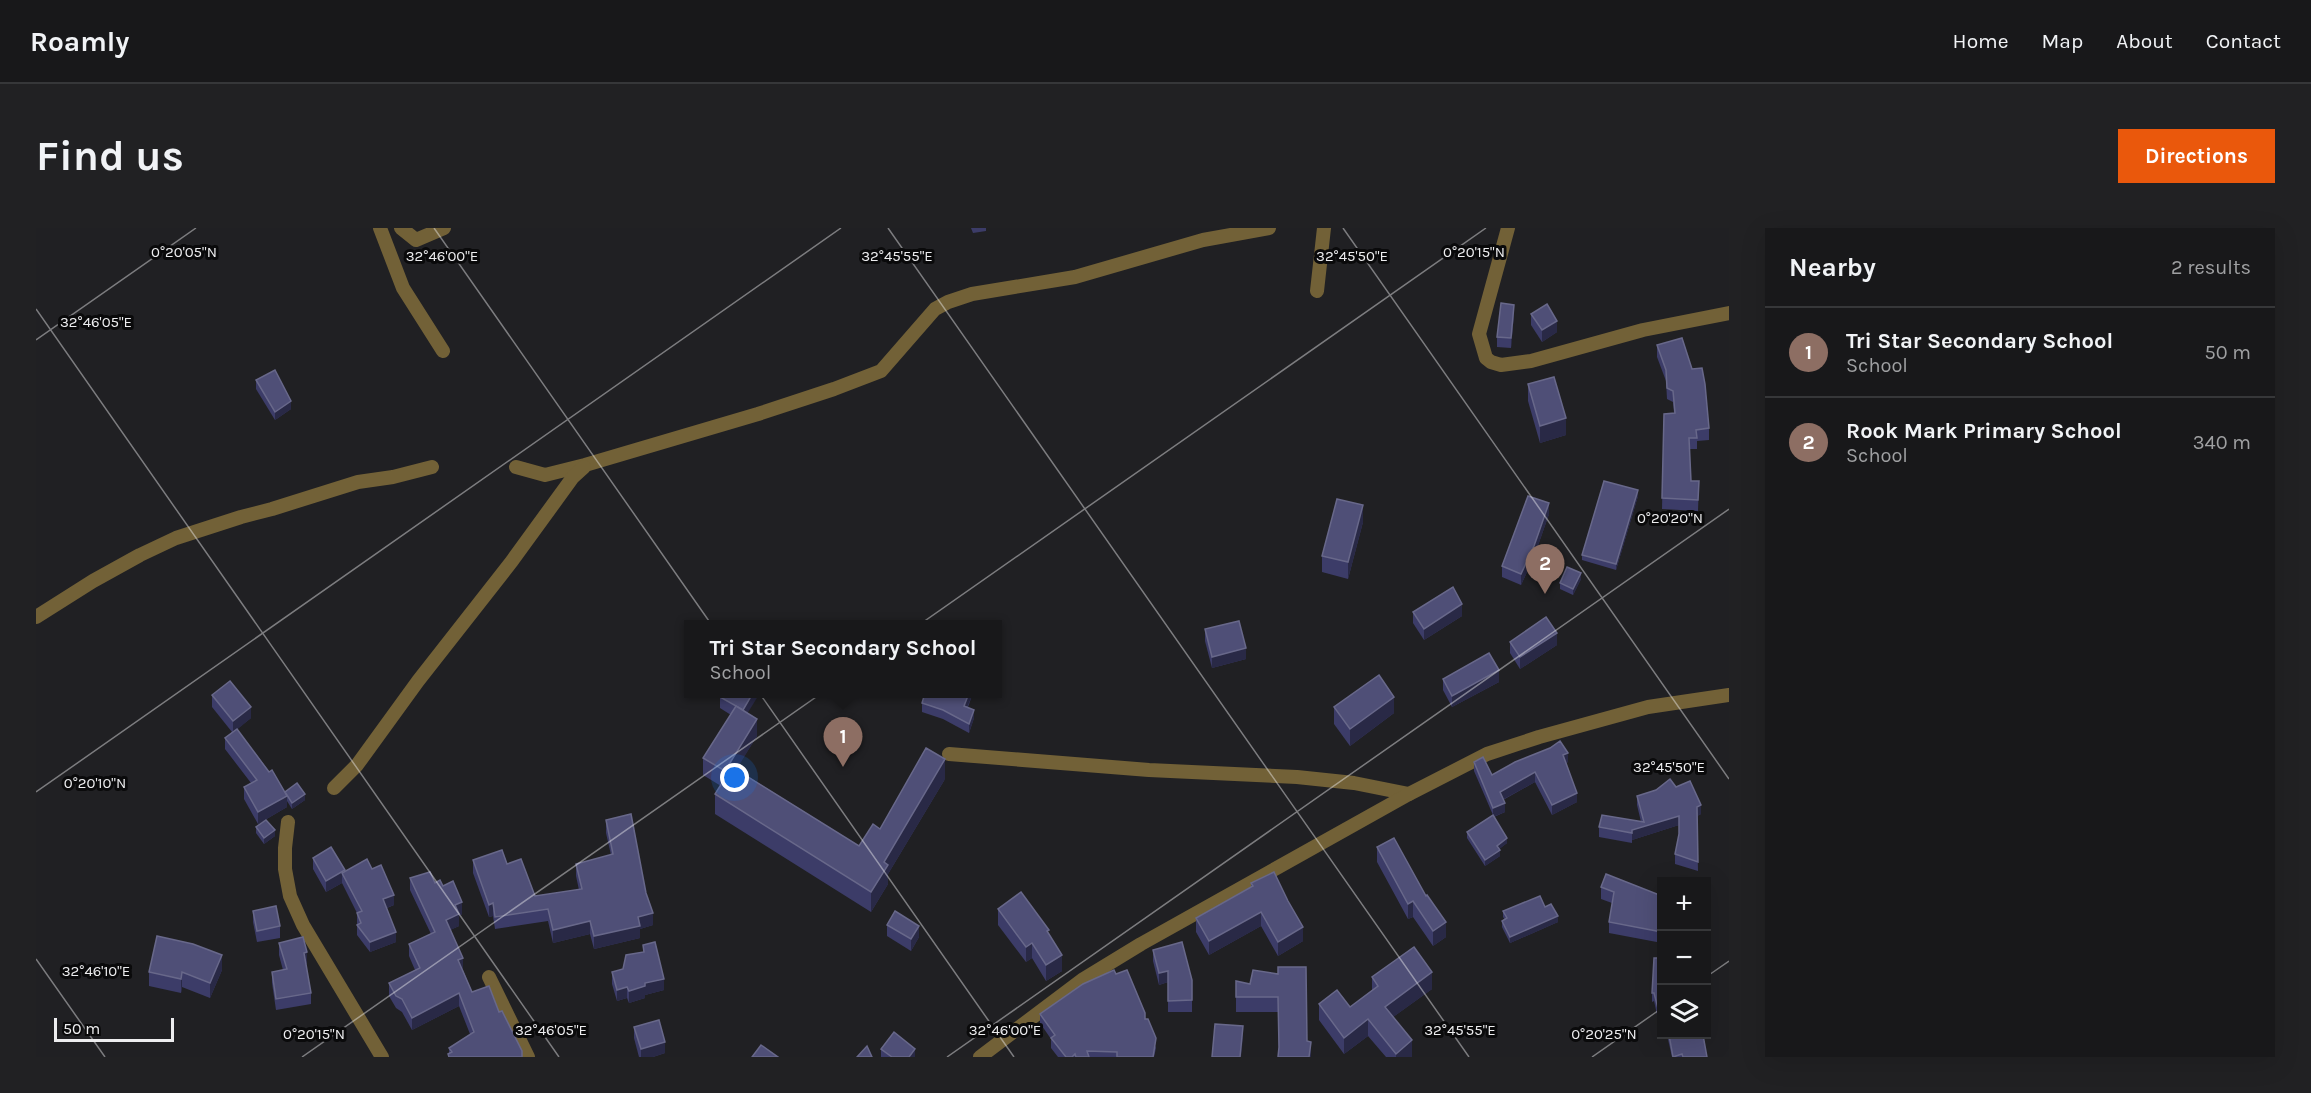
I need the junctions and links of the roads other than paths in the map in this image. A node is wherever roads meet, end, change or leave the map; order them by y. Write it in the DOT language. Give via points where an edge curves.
graph roads {
  1 [pos="380,228"];
  2 [pos="401,228"];
  3 [pos="444,228"];
  4 [pos="1269,228"];
  5 [pos="1324,228"];
  6 [pos="1508,228"];
  7 [pos="1317,291"];
  8 [pos="1729,313"];
  9 [pos="443,351"];
  10 [pos="585,465"];
  11 [pos="432,467"];
  12 [pos="516,467"];
  13 [pos="36,617"];
  14 [pos="1729,695"];
  15 [pos="950,754"];
  16 [pos="334,788"];
  17 [pos="1409,794"];
  18 [pos="288,822"];
  19 [pos="489,977"];
  20 [pos="382,1057"];
  21 [pos="528,1057"];
  22 [pos="980,1057"];
  1 -- 9 [label="street" via="403,288"];
  2 -- 3 [label="street" via="416,240"];
  4 -- 10 [label="street" via="1203,240 1075,277 972,294 948,302 935,309 881,371 758,414"];
  5 -- 7 [label="street"];
  6 -- 8 [label="street" via="1479,334 1486,358 1491,362 1501,365 1531,361 1643,330"];
  10 -- 12 [label="street" via="545,475"];
  10 -- 16 [label="street" via="357,765"];
  11 -- 13 [label="street" via="358,482 176,538 93,581"];
  14 -- 17 [label="street" via="1648,707 1539,736 1487,754"];
  15 -- 17 [label="street" via="1297,777"];
  17 -- 22 [label="street" via="1092,974"];
  18 -- 20 [label="street" via="285,869 290,896 303,926"];
  19 -- 21 [label="street"];
}
